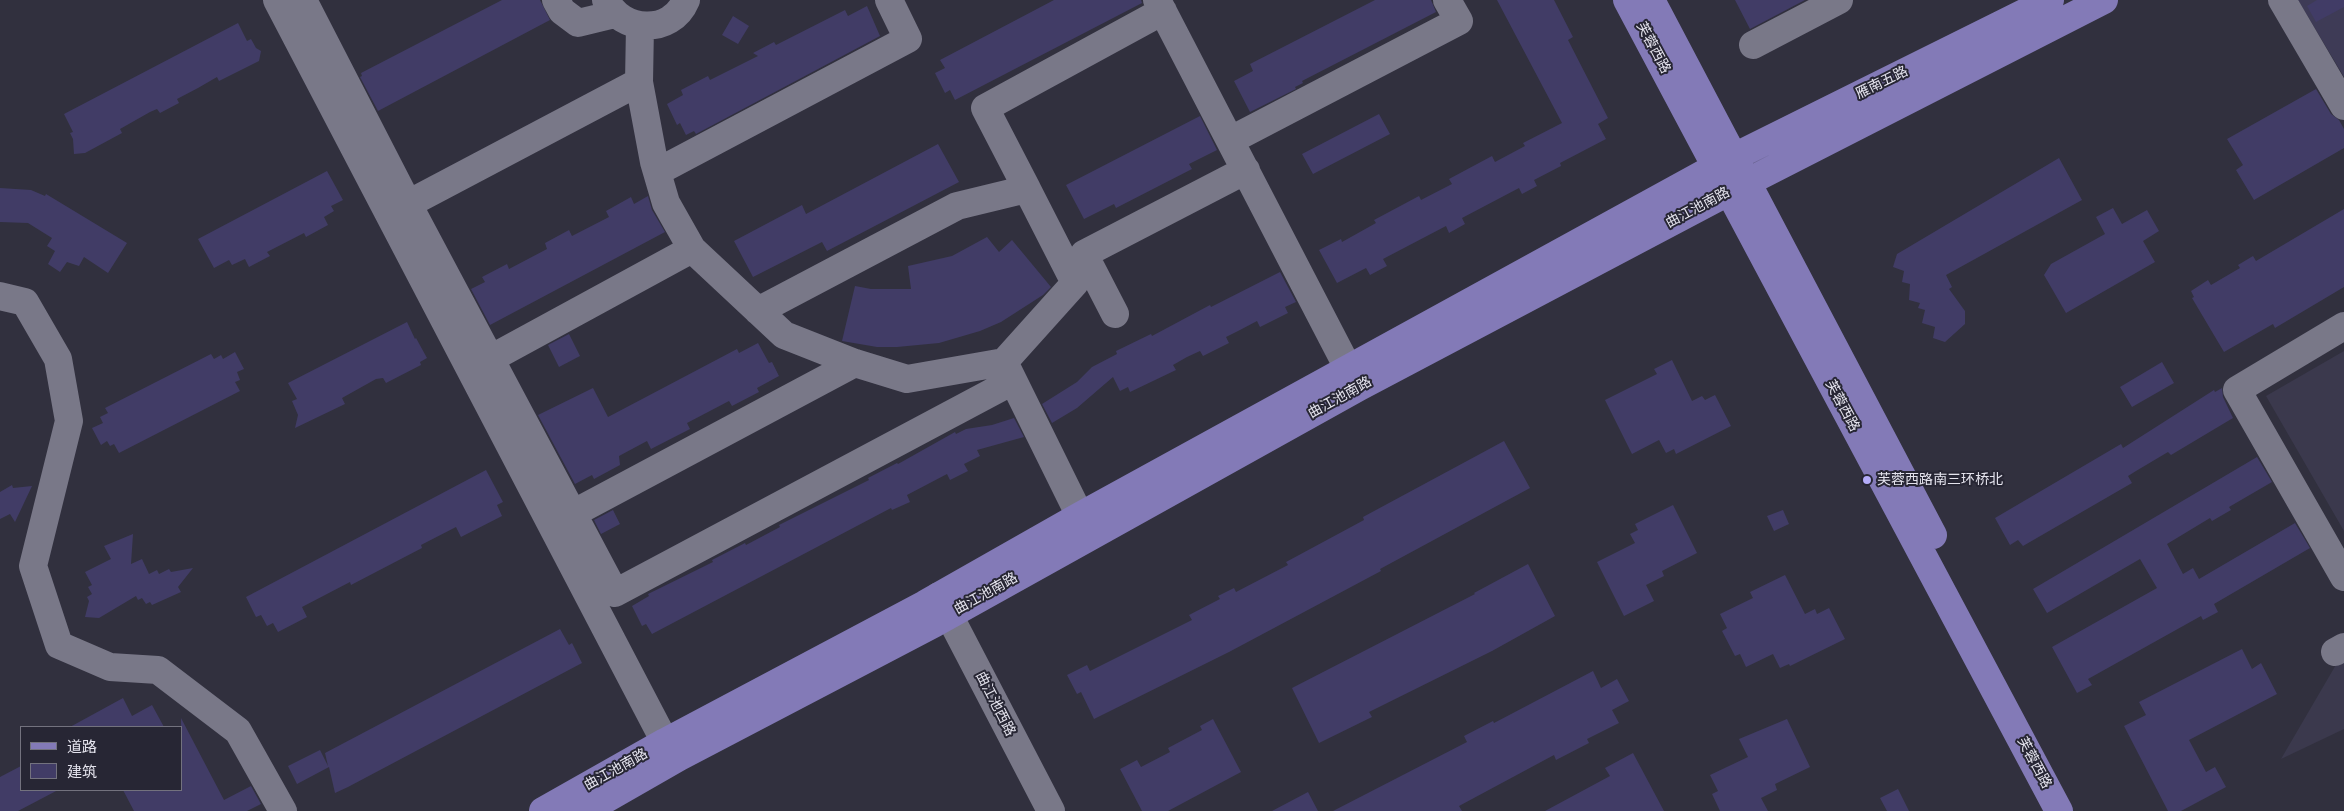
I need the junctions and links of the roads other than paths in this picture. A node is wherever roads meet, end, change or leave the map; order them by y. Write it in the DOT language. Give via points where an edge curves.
graph roads {
  1 [pos="277,0"];
  2 [pos="303,0"];
  3 [pos="556,0"];
  4 [pos="686,0"];
  5 [pos="889,0"];
  6 [pos="1627,0"];
  7 [pos="1651,0"];
  8 [pos="1839,0"];
  9 [pos="2050,0"];
  10 [pos="2104,0"];
  11 [pos="2282,0"];
  12 [pos="1160,6"];
  13 [pos="610,7"];
  14 [pos="1453,11"];
  15 [pos="640,26"];
  16 [pos="1754,45"];
  17 [pos="639,82"];
  18 [pos="2344,106"];
  19 [pos="1231,140"];
  20 [pos="1725,162"];
  21 [pos="1246,170"];
  22 [pos="657,172"];
  23 [pos="1738,187"];
  24 [pos="1028,189"];
  25 [pos="408,204"];
  26 [pos="692,249"];
  27 [pos="0,296"];
  28 [pos="758,311"];
  29 [pos="1115,314"];
  30 [pos="2344,326"];
  31 [pos="490,359"];
  32 [pos="855,363"];
  33 [pos="1348,368"];
  34 [pos="1009,372"];
  35 [pos="572,514"];
  36 [pos="1080,516"];
  37 [pos="2344,577"];
  38 [pos="937,610"];
  39 [pos="665,742"];
  40 [pos="283,811"];
  41 [pos="542,811"];
  42 [pos="585,811"];
  43 [pos="1030,811"];
  44 [pos="1051,811"];
  45 [pos="2059,811"];
  46 [pos="2078,811"];
  1 -- 39 [label="street"];
  2 -- 25 [label="street"];
  3 -- 13 [label="street" via="562,11 578,23"];
  4 -- 15 [label="street" via="670,20 656,26"];
  5 -- 22 [label="street" via="908,39"];
  6 -- 20 [label="main road, 芙蓉西路"];
  7 -- 20 [label="main road, 芙蓉西路"];
  8 -- 16 [label="street"];
  9 -- 20 [label="main road, 雁南五路"];
  10 -- 23 [label="main road, 曲江池南路"];
  11 -- 18 [label="street"];
  12 -- 19 [label="street"];
  12 -- 24 [label="street" via="985,108"];
  13 -- 15 [label="street" via="625,21"];
  14 -- 19 [label="street"];
  15 -- 17 [label="street"];
  17 -- 22 [label="street"];
  17 -- 25 [label="street"];
  19 -- 21 [label="street"];
  20 -- 23 [label="main road, 芙蓉西路"];
  20 -- 33 [label="main road, 曲江池南路"];
  21 -- 29 [label="street" via="1084,254"];
  21 -- 33 [label="street"];
  22 -- 26 [label="street" via="666,204"];
  23 -- 38 [label="main road, 曲江池南路"];
  23 -- 45 [label="main road, 芙蓉西路"];
  23 -- 46 [label="main road, 芙蓉西路"];
  24 -- 28 [label="street" via="957,206"];
  24 -- 34 [label="street" via="1075,284"];
  25 -- 31 [label="street"];
  26 -- 28 [label="street"];
  26 -- 31 [label="street"];
  27 -- 40 [label="street" via="26,302 58,358 69,421 34,566 59,645 110,667 158,670 238,731"];
  28 -- 32 [label="street" via="784,335"];
  30 -- 37 [label="street" via="2236,390"];
  31 -- 35 [label="street"];
  32 -- 34 [label="street" via="907,379"];
  32 -- 35 [label="street"];
  33 -- 36 [label="main road, 曲江池南路"];
  34 -- 35 [label="street" via="615,593"];
  34 -- 36 [label="street"];
  36 -- 38 [label="main road, 曲江池南路"];
  38 -- 39 [label="main road, 曲江池南路"];
  38 -- 42 [label="main road, 曲江池南路"];
  38 -- 43 [label="street, 曲江池西路"];
  38 -- 44 [label="street, 曲江池西路"];
  39 -- 41 [label="main road, 曲江池南路"];
}
